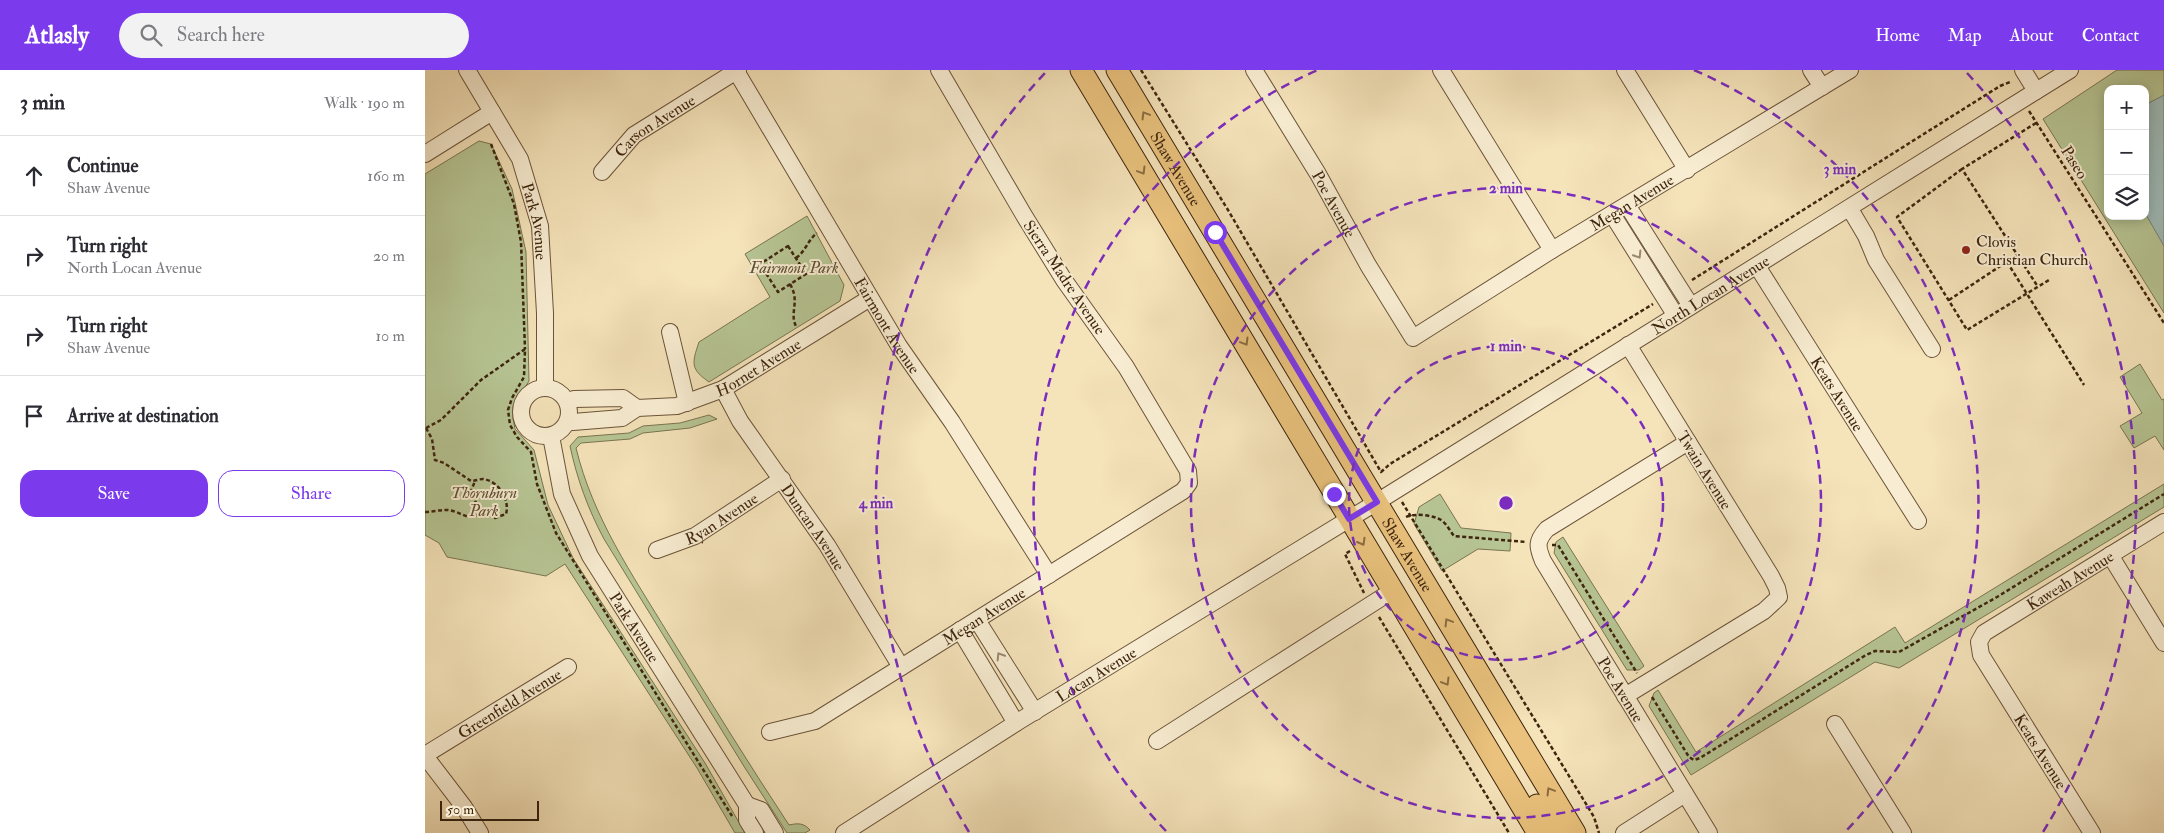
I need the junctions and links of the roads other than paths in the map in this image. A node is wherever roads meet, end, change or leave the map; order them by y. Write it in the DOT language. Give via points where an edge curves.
graph roads {
  1 [pos="467,70"];
  2 [pos="939,70"];
  3 [pos="1081,70"];
  4 [pos="1117,70"];
  5 [pos="1253,70"];
  6 [pos="1441,70"];
  7 [pos="1625,70"];
  8 [pos="1811,70"];
  9 [pos="1850,70"];
  10 [pos="2071,70"];
  11 [pos="737,71"];
  12 [pos="2024,71"];
  13 [pos="1822,87"];
  14 [pos="2036,91"];
  15 [pos="492,112"];
  16 [pos="425,154"];
  17 [pos="1687,170"];
  18 [pos="602,172"];
  19 [pos="1627,205"];
  20 [pos="1849,209"];
  21 [pos="1612,214"];
  22 [pos="1552,250"];
  23 [pos="1757,266"];
  24 [pos="870,298"];
  25 [pos="1691,306"];
  26 [pos="1676,316"];
  27 [pos="670,332"];
  28 [pos="1413,338"];
  29 [pos="1628,345"];
  30 [pos="1932,349"];
  31 [pos="545,388"];
  32 [pos="723,389"];
  33 [pos="599,398"];
  34 [pos="568,402"];
  35 [pos="687,403"];
  36 [pos="637,408"];
  37 [pos="569,420"];
  38 [pos="600,420"];
  39 [pos="551,436"];
  40 [pos="1688,442"];
  41 [pos="781,479"];
  42 [pos="1189,483"];
  43 [pos="1377,502"];
  44 [pos="1349,519"];
  45 [pos="1918,521"];
  46 [pos="2164,522"];
  47 [pos="657,550"];
  48 [pos="2110,555"];
  49 [pos="1049,575"];
  50 [pos="1391,591"];
  51 [pos="977,620"];
  52 [pos="960,630"];
  53 [pos="1979,642"];
  54 [pos="2164,642"];
  55 [pos="568,667"];
  56 [pos="901,667"];
  57 [pos="1011,673"];
  58 [pos="993,685"];
  59 [pos="1625,696"];
  60 [pos="1035,712"];
  61 [pos="1467,717"];
  62 [pos="1016,723"];
  63 [pos="1835,724"];
  64 [pos="770,732"];
  65 [pos="1157,741"];
  66 [pos="425,755"];
  67 [pos="1685,794"];
  68 [pos="747,805"];
  69 [pos="480,833"];
  70 [pos="755,833"];
  71 [pos="775,833"];
  72 [pos="844,833"];
  73 [pos="1538,833"];
  74 [pos="1555,833"];
  75 [pos="1575,833"];
  76 [pos="1624,833"];
  77 [pos="1709,833"];
  78 [pos="1903,833"];
  79 [pos="2092,833"];
  1 -- 15 [label="street, Park Avenue"];
  2 -- 42 [label="street, Sierra Madre Avenue" via="1059,272 1131,375 1188,471"];
  3 -- 44 [label="main road, Shaw Avenue, one-way"];
  43 -- 4 [label="main road, Shaw Avenue, one-way"];
  5 -- 28 [label="street, Poe Avenue"];
  6 -- 22 [label="street"];
  7 -- 17 [label="street"];
  8 -- 13 [label="street"];
  9 -- 13 [label="street, Megan Avenue"];
  10 -- 14 [label="street, North Locan Avenue"];
  11 -- 18 [label="street, Carson Avenue" via="634,135"];
  11 -- 24 [label="street, Fairmont Avenue"];
  12 -- 14 [label="street"];
  13 -- 17 [label="street, Megan Avenue"];
  14 -- 20 [label="street, North Locan Avenue"];
  15 -- 16 [label="street"];
  15 -- 31 [label="street, Park Avenue" via="520,159 540,226"];
  17 -- 19 [label="street, Megan Avenue"];
  19 -- 21 [label="street, Megan Avenue"];
  19 -- 25 [label="street"];
  20 -- 23 [label="street, North Locan Avenue"];
  20 -- 30 [label="street" via="1876,260"];
  21 -- 22 [label="street, Megan Avenue"];
  21 -- 26 [label="street, one-way"];
  22 -- 28 [label="street, Megan Avenue"];
  23 -- 25 [label="street, North Locan Avenue"];
  23 -- 45 [label="street, Keats Avenue"];
  24 -- 32 [label="street, Hornet Avenue"];
  24 -- 49 [label="street, Fairmont Avenue"];
  25 -- 26 [label="street, North Locan Avenue"];
  26 -- 29 [label="street, North Locan Avenue"];
  27 -- 35 [label="street"];
  29 -- 40 [label="street, Twain Avenue"];
  29 -- 43 [label="street, North Locan Avenue"];
  31 -- 34 [label="street" via="558,392"];
  31 -- 39 [label="street" via="530,393 521,415 528,430 543,437"];
  32 -- 35 [label="street, Hornet Avenue"];
  32 -- 41 [label="street, Duncan Avenue" via="740,421"];
  33 -- 34 [label="street"];
  33 -- 36 [label="street" via="623,398"];
  33 -- 38 [label="street"];
  34 -- 37 [label="street"];
  35 -- 36 [label="street, Hornet Avenue"];
  36 -- 38 [label="street, Hornet Avenue" via="621,418"];
  37 -- 38 [label="street, Hornet Avenue"];
  37 -- 39 [label="street" via="565,428"];
  39 -- 68 [label="street, Park Avenue" via="562,494 590,556"];
  40 -- 59 [label="street, Poe Avenue" via="1547,529 1537,543 1543,561"];
  40 -- 59 [label="street, Twain Avenue" via="1771,576 1779,597 1764,611"];
  41 -- 47 [label="street, Ryan Avenue" via="695,536"];
  41 -- 56 [label="street, Duncan Avenue" via="827,545"];
  42 -- 49 [label="street, Megan Avenue" via="1183,491"];
  43 -- 44 [label="street, North Locan Avenue"];
  75 -- 43 [label="main road, Shaw Avenue, one-way"];
  44 -- 50 [label="main road, Shaw Avenue, one-way"];
  44 -- 60 [label="street, Locan Avenue"];
  46 -- 48 [label="street, Kaweah Avenue"];
  48 -- 53 [label="street, Kaweah Avenue" via="1984,633"];
  48 -- 54 [label="street"];
  49 -- 51 [label="street, Megan Avenue"];
  50 -- 61 [label="main road, Shaw Avenue, one-way"];
  50 -- 65 [label="street"];
  51 -- 52 [label="street, Megan Avenue"];
  57 -- 51 [label="street, one-way"];
  52 -- 56 [label="street, Megan Avenue"];
  52 -- 58 [label="street"];
  53 -- 79 [label="street, Keats Avenue" via="1981,655"];
  55 -- 66 [label="street, Greenfield Avenue"];
  56 -- 64 [label="street, Megan Avenue" via="815,720"];
  57 -- 58 [label="street"];
  57 -- 60 [label="street"];
  58 -- 62 [label="street"];
  59 -- 67 [label="street, Poe Avenue"];
  60 -- 62 [label="street, Locan Avenue"];
  61 -- 73 [label="main road, Shaw Avenue"];
  61 -- 74 [label="main road" via="1508,759"];
  62 -- 72 [label="street, Locan Avenue"];
  63 -- 78 [label="street"];
  66 -- 69 [label="street"];
  67 -- 76 [label="street"];
  67 -- 77 [label="street, Poe Avenue"];
  68 -- 70 [label="street, Park Avenue" via="747,820"];
  68 -- 71 [label="street, Park Avenue" via="761,810"];
}
